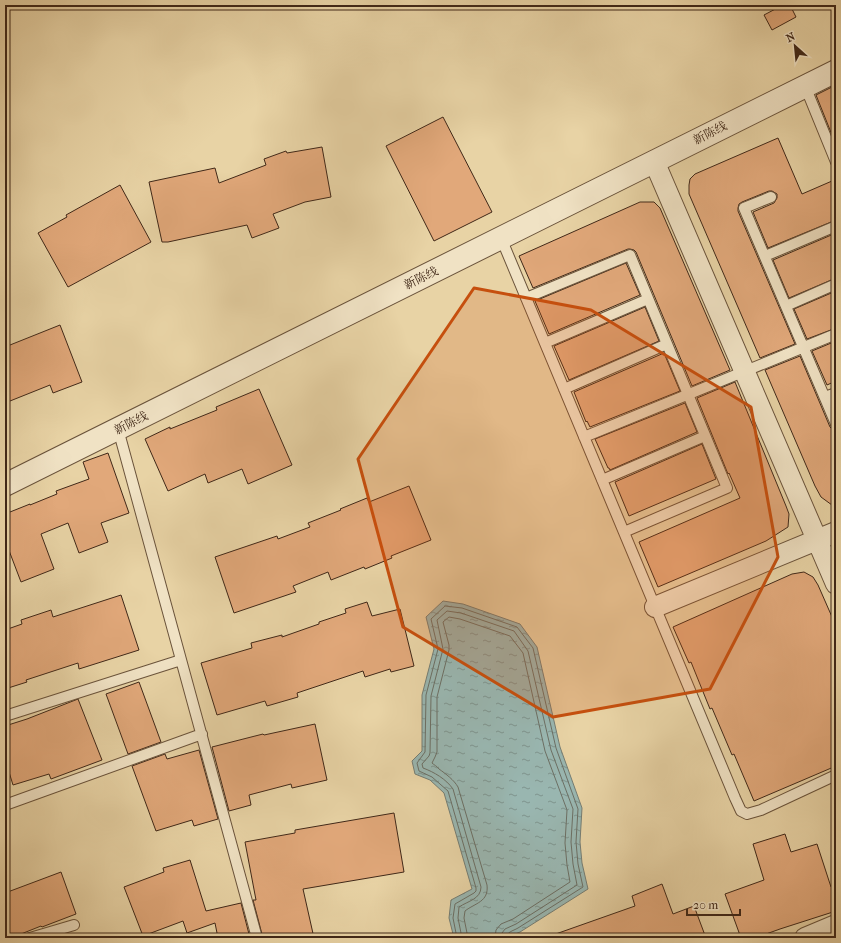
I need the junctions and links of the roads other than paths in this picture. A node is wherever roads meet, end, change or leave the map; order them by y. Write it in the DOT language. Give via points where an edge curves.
graph roads {
  1 [pos="836,71"];
  2 [pos="805,86"];
  3 [pos="654,161"];
  4 [pos="836,162"];
  5 [pos="771,197"];
  6 [pos="836,226"];
  7 [pos="501,238"];
  8 [pos="765,256"];
  9 [pos="836,284"];
  10 [pos="526,298"];
  11 [pos="648,299"];
  12 [pos="786,306"];
  13 [pos="836,334"];
  14 [pos="545,343"];
  15 [pos="667,344"];
  16 [pos="803,347"];
  17 [pos="745,371"];
  18 [pos="564,389"];
  19 [pos="836,393"];
  20 [pos="688,394"];
  21 [pos="825,398"];
  22 [pos="836,424"];
  23 [pos="118,429"];
  24 [pos="705,436"];
  25 [pos="584,437"];
  26 [pos="602,480"];
  27 [pos="5,485"];
  28 [pos="624,532"];
  29 [pos="836,532"];
  30 [pos="817,540"];
  31 [pos="836,584"];
  32 [pos="655,607"];
  33 [pos="181,660"];
  34 [pos="5,716"];
  35 [pos="202,734"];
  36 [pos="836,775"];
  37 [pos="5,805"];
  38 [pos="74,925"];
  39 [pos="836,925"];
  40 [pos="30,938"];
  41 [pos="257,938"];
  42 [pos="805,938"];
  1 -- 2 [label="street, 新陈线"];
  2 -- 3 [label="street, 新陈线"];
  2 -- 4 [label="lane"];
  3 -- 7 [label="street, 新陈线"];
  3 -- 17 [label="street"];
  5 -- 8 [label="lane" via="744,208"];
  6 -- 8 [label="lane"];
  7 -- 10 [label="lane"];
  7 -- 23 [label="street, 新陈线"];
  8 -- 12 [label="lane"];
  9 -- 12 [label="lane"];
  10 -- 11 [label="lane" via="630,255"];
  10 -- 14 [label="lane"];
  11 -- 14 [label="lane"];
  11 -- 15 [label="lane"];
  12 -- 16 [label="lane"];
  13 -- 16 [label="lane"];
  14 -- 18 [label="lane"];
  15 -- 18 [label="lane"];
  15 -- 20 [label="lane"];
  16 -- 17 [label="lane"];
  16 -- 21 [label="lane"];
  17 -- 20 [label="lane"];
  17 -- 30 [label="street"];
  18 -- 25 [label="lane"];
  19 -- 21 [label="lane"];
  20 -- 24 [label="lane"];
  20 -- 25 [label="lane"];
  21 -- 22 [label="lane"];
  23 -- 27 [label="street, 新陈线"];
  23 -- 33 [label="lane"];
  24 -- 26 [label="lane"];
  24 -- 28 [label="lane" via="727,488"];
  25 -- 26 [label="lane"];
  26 -- 28 [label="lane"];
  28 -- 32 [label="lane"];
  29 -- 30 [label="street"];
  30 -- 31 [label="street"];
  30 -- 32 [label="street"];
  32 -- 36 [label="lane" via="741,810 747,814 761,810"];
  33 -- 34 [label="lane"];
  33 -- 35 [label="lane"];
  35 -- 37 [label="lane"];
  35 -- 41 [label="lane"];
  38 -- 40 [label="lane"];
  39 -- 42 [label="street"];
}
